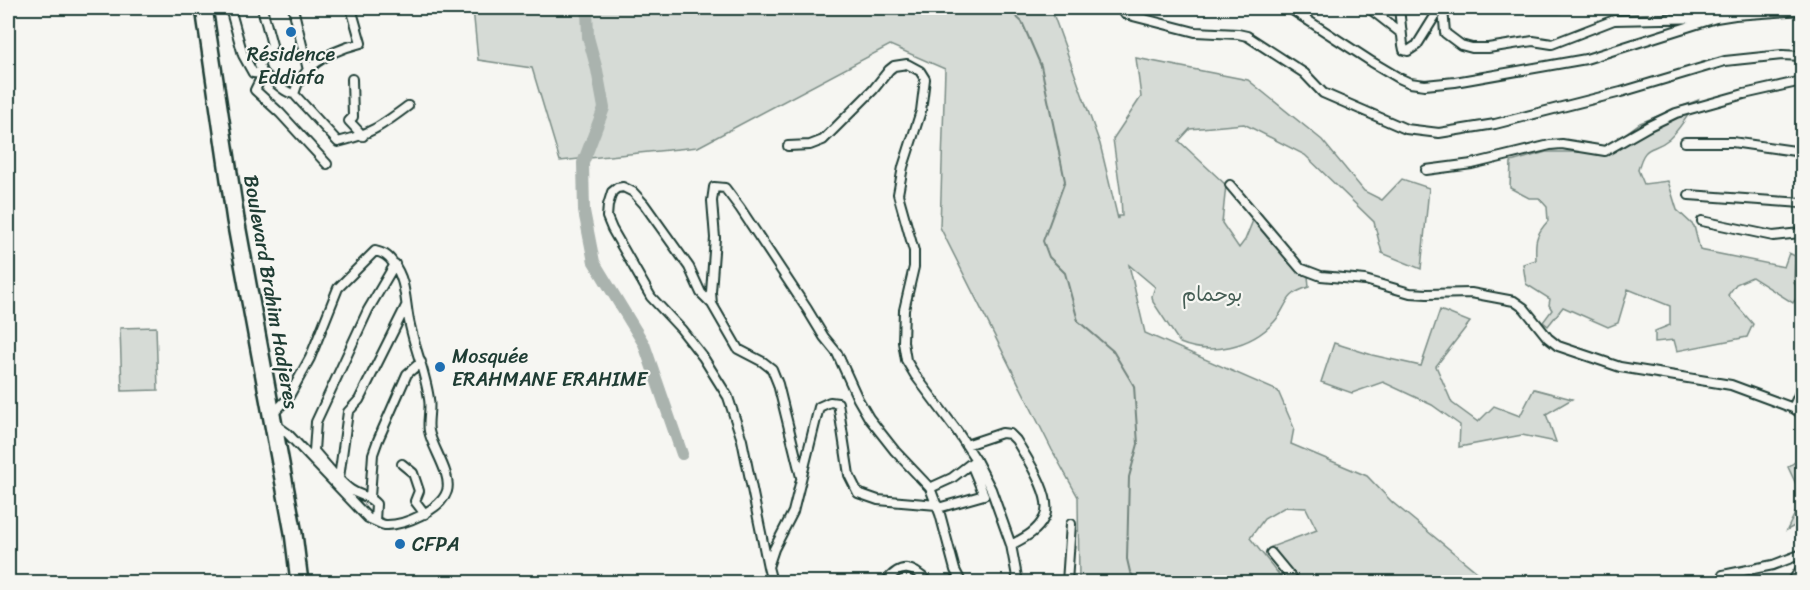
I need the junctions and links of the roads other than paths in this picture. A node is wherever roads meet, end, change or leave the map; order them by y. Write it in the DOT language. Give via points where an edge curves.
graph roads {
  1 [pos="201,8"];
  2 [pos="207,8"];
  3 [pos="230,8"];
  4 [pos="262,8"];
  5 [pos="293,8"];
  6 [pos="351,8"];
  7 [pos="1289,8"];
  8 [pos="1369,8"];
  9 [pos="1399,8"];
  10 [pos="1442,8"];
  11 [pos="1533,8"];
  12 [pos="1559,8"];
  13 [pos="1803,10"];
  14 [pos="1125,14"];
  15 [pos="1716,18"];
  16 [pos="1401,33"];
  17 [pos="1803,56"];
  18 [pos="308,70"];
  19 [pos="262,74"];
  20 [pos="352,79"];
  21 [pos="1803,81"];
  22 [pos="294,94"];
  23 [pos="408,106"];
  24 [pos="363,136"];
  25 [pos="1685,142"];
  26 [pos="788,146"];
  27 [pos="1803,152"];
  28 [pos="327,164"];
  29 [pos="1426,170"];
  30 [pos="1230,185"];
  31 [pos="1689,195"];
  32 [pos="1803,203"];
  33 [pos="1702,221"];
  34 [pos="1803,229"];
  35 [pos="395,264"];
  36 [pos="407,303"];
  37 [pos="712,304"];
  38 [pos="421,362"];
  39 [pos="1803,388"];
  40 [pos="1793,408"];
  41 [pos="1803,414"];
  42 [pos="276,419"];
  43 [pos="966,445"];
  44 [pos="973,462"];
  45 [pos="402,464"];
  46 [pos="801,477"];
  47 [pos="339,478"];
  48 [pos="930,488"];
  49 [pos="988,494"];
  50 [pos="370,497"];
  51 [pos="938,507"];
  52 [pos="425,514"];
  53 [pos="375,521"];
  54 [pos="1071,524"];
  55 [pos="1011,545"];
  56 [pos="1271,553"];
  57 [pos="1803,554"];
  58 [pos="768,567"];
  59 [pos="1802,568"];
  60 [pos="1723,575"];
  61 [pos="296,582"];
  62 [pos="303,582"];
  63 [pos="772,582"];
  64 [pos="886,582"];
  65 [pos="928,582"];
  66 [pos="961,582"];
  67 [pos="1018,582"];
  68 [pos="1066,582"];
  69 [pos="1295,582"];
  70 [pos="1792,582"];
  1 -- 42 [label="main road" via="232,221"];
  2 -- 42 [label="main road, Boulevard Brahim Hadjeres" via="239,219"];
  3 -- 19 [label="street" via="243,55 253,73"];
  4 -- 19 [label="street" via="272,45 259,65"];
  5 -- 18 [label="street"];
  6 -- 18 [label="street" via="361,43 340,49"];
  7 -- 15 [label="street" via="1399,78 1425,85 1586,59"];
  8 -- 16 [label="street"];
  9 -- 16 [label="street"];
  10 -- 15 [label="street" via="1445,33 1472,48 1533,41 1552,44 1614,20"];
  10 -- 16 [label="street" via="1412,50 1404,50"];
  11 -- 12 [label="street"];
  13 -- 15 [label="street"];
  14 -- 17 [label="street" via="1195,32 1247,36 1304,74 1323,93 1406,129 1439,133 1495,124 1725,61"];
  18 -- 22 [label="street" via="298,81"];
  19 -- 22 [label="street"];
  19 -- 28 [label="street" via="255,90"];
  20 -- 24 [label="street" via="350,121"];
  21 -- 29 [label="street" via="1676,113 1605,151 1550,145 1472,164"];
  22 -- 24 [label="street" via="338,142"];
  23 -- 24 [label="street"];
  25 -- 27 [label="street" via="1732,142"];
  26 -- 43 [label="street" via="810,146 823,140 894,66 907,64 925,79 921,111 898,194 914,251 903,342 906,360 915,375"];
  30 -- 40 [label="street" via="1300,268 1311,273 1365,280 1410,293 1471,293 1508,299 1524,308 1558,345 1620,368 1731,385"];
  31 -- 32 [label="street"];
  33 -- 34 [label="street" via="1773,236 1800,233"];
  35 -- 36 [label="street"];
  35 -- 42 [label="street" via="386,254 375,251 338,288 310,358"];
  35 -- 47 [label="street" via="368,310 316,422 314,451"];
  36 -- 38 [label="street"];
  36 -- 47 [label="street" via="359,400 348,412"];
  37 -- 46 [label="street" via="738,349 772,369"];
  37 -- 48 [label="street" via="714,187 725,188 740,208 837,353 869,418"];
  37 -- 58 [label="street" via="644,204 623,187 612,192 607,217 612,229 651,297 703,357 728,398 742,440"];
  38 -- 50 [label="street" via="407,374 378,440 373,454"];
  38 -- 52 [label="street" via="430,401 429,430 444,469 447,490"];
  39 -- 40 [label="street"];
  40 -- 41 [label="street"];
  42 -- 53 [label="street"];
  42 -- 61 [label="main road"];
  42 -- 62 [label="main road, Boulevard Brahim Hadjeres"];
  43 -- 44 [label="street"];
  43 -- 55 [label="street" via="1010,434 1041,485 1047,507 1045,518 1031,534"];
  44 -- 48 [label="street"];
  44 -- 49 [label="street"];
  45 -- 52 [label="street" via="413,473 419,491 415,501"];
  46 -- 51 [label="street" via="819,407 830,402 838,404 849,475 858,493 878,500"];
  46 -- 58 [label="street" via="793,512"];
  47 -- 50 [label="street" via="352,491"];
  48 -- 51 [label="street"];
  49 -- 51 [label="street"];
  49 -- 55 [label="street"];
  50 -- 53 [label="street" via="376,504"];
  51 -- 66 [label="street"];
  52 -- 53 [label="street" via="399,524"];
  54 -- 68 [label="street"];
  55 -- 67 [label="street"];
  56 -- 69 [label="street"];
  57 -- 60 [label="street" via="1773,565"];
  58 -- 63 [label="street"];
  59 -- 70 [label="street"];
  64 -- 65 [label="street" via="905,568"];
}
